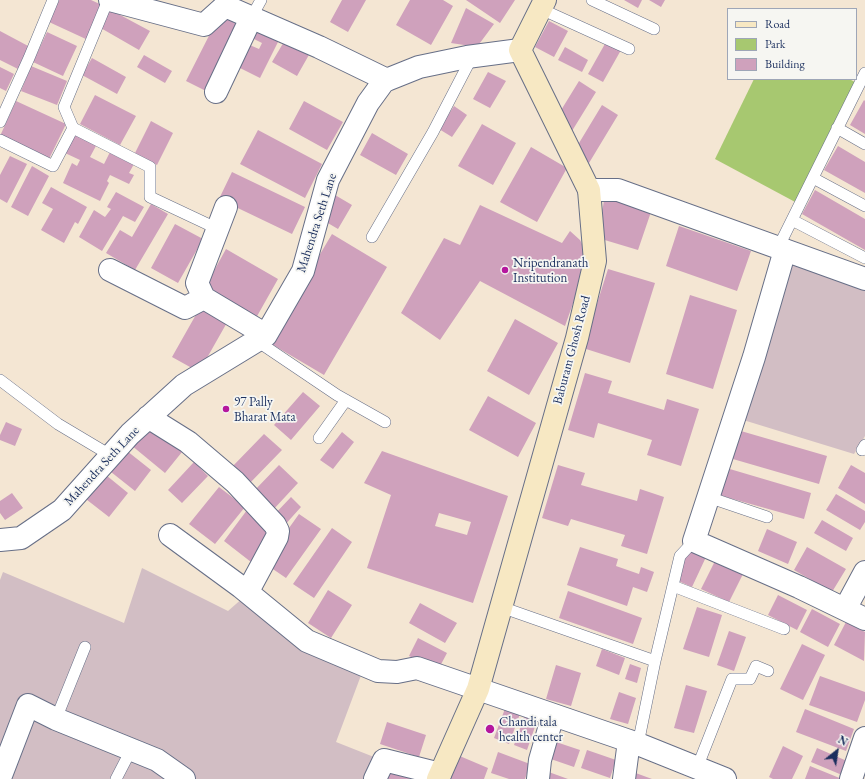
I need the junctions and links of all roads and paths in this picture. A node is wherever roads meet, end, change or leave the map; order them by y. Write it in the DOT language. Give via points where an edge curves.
graph roads {
  1 [pos="53,0"];
  2 [pos="109,0"];
  3 [pos="592,0"];
  4 [pos="543,5"];
  5 [pos="256,9"];
  6 [pos="654,29"];
  7 [pos="629,49"];
  8 [pos="520,50"];
  9 [pos="472,57"];
  10 [pos="864,79"];
  11 [pos="387,80"];
  12 [pos="216,92"];
  13 [pos="0,122"];
  14 [pos="73,128"];
  15 [pos="837,128"];
  16 [pos="0,140"];
  17 [pos="865,144"];
  18 [pos="813,178"];
  19 [pos="589,190"];
  20 [pos="865,206"];
  21 [pos="226,207"];
  22 [pos="792,220"];
  23 [pos="218,229"];
  24 [pos="372,237"];
  25 [pos="782,249"];
  26 [pos="865,258"];
  27 [pos="110,270"];
  28 [pos="865,279"];
  29 [pos="204,298"];
  30 [pos="262,338"];
  31 [pos="0,380"];
  32 [pos="346,400"];
  33 [pos="148,417"];
  34 [pos="385,422"];
  35 [pos="319,438"];
  36 [pos="110,455"];
  37 [pos="708,497"];
  38 [pos="767,518"];
  39 [pos="170,535"];
  40 [pos="0,540"];
  41 [pos="694,541"];
  42 [pos="865,572"];
  43 [pos="673,586"];
  44 [pos="248,591"];
  45 [pos="501,607"];
  46 [pos="845,609"];
  47 [pos="865,619"];
  48 [pos="784,629"];
  49 [pos="85,647"];
  50 [pos="655,661"];
  51 [pos="768,671"];
  52 [pos="478,689"];
  53 [pos="553,715"];
  54 [pos="56,719"];
  55 [pos="865,738"];
  56 [pos="634,743"];
  57 [pos="131,750"];
  58 [pos="697,768"];
  59 [pos="439,777"];
  60 [pos="0,778"];
  61 [pos="116,779"];
  62 [pos="184,779"];
  63 [pos="375,779"];
  64 [pos="538,779"];
  65 [pos="624,779"];
  66 [pos="725,779"];
  67 [pos="851,779"];
  1 -- 13 [label="lane"];
  2 -- 5 [label="street" via="204,25 225,6"];
  2 -- 14 [label="lane" via="64,107"];
  3 -- 6 [label="lane"];
  4 -- 7 [label="lane"];
  4 -- 8 [label="street"];
  5 -- 11 [label="street" via="320,47"];
  5 -- 12 [label="street"];
  8 -- 9 [label="street, Mahendra Seth Lane"];
  8 -- 19 [label="street, Baburam Ghosh Road"];
  9 -- 11 [label="street, Mahendra Seth Lane" via="419,67"];
  9 -- 24 [label="lane" via="433,132"];
  10 -- 15 [label="lane"];
  11 -- 30 [label="street, Mahendra Seth Lane" via="368,103 328,180 303,271"];
  14 -- 16 [label="lane" via="52,166"];
  14 -- 23 [label="lane" via="150,167 150,198"];
  15 -- 17 [label="lane"];
  15 -- 18 [label="lane"];
  18 -- 20 [label="lane"];
  18 -- 22 [label="lane"];
  19 -- 25 [label="street" via="618,190"];
  19 -- 45 [label="street, Baburam Ghosh Road" via="595,261 577,338"];
  21 -- 23 [label="street"];
  22 -- 25 [label="lane"];
  22 -- 26 [label="lane"];
  23 -- 29 [label="street" via="197,283"];
  25 -- 28 [label="street"];
  25 -- 37 [label="street" via="754,357"];
  27 -- 29 [label="street" via="185,308"];
  29 -- 30 [label="street"];
  30 -- 32 [label="lane"];
  30 -- 33 [label="street, Mahendra Seth Lane" via="184,385"];
  31 -- 36 [label="lane" via="58,424"];
  32 -- 34 [label="lane"];
  32 -- 35 [label="lane"];
  33 -- 36 [label="street, Mahendra Seth Lane"];
  33 -- 44 [label="street" via="188,442 235,482 275,525 277,537"];
  36 -- 40 [label="street, Mahendra Seth Lane" via="62,510 21,538"];
  37 -- 38 [label="lane"];
  37 -- 41 [label="street"];
  39 -- 44 [label="street"];
  41 -- 43 [label="lane" via="680,556"];
  41 -- 46 [label="street"];
  42 -- 46 [label="street"];
  43 -- 48 [label="lane"];
  43 -- 50 [label="lane"];
  44 -- 52 [label="street" via="307,641 378,671 397,672 417,668"];
  45 -- 50 [label="lane"];
  45 -- 52 [label="street, Baburam Ghosh Road"];
  46 -- 47 [label="street"];
  49 -- 54 [label="lane"];
  50 -- 56 [label="lane"];
  51 -- 58 [label="lane" via="756,666 750,679 732,679"];
  52 -- 53 [label="street"];
  52 -- 59 [label="street, Baburam Ghosh Road"];
  53 -- 56 [label="street"];
  53 -- 64 [label="street" via="540,760"];
  54 -- 57 [label="street"];
  54 -- 60 [label="street" via="28,705"];
  55 -- 67 [label="street"];
  56 -- 58 [label="street"];
  56 -- 65 [label="street"];
  57 -- 61 [label="lane"];
  57 -- 62 [label="street" via="157,760"];
  58 -- 66 [label="street"];
  59 -- 63 [label="street" via="384,760"];
}
